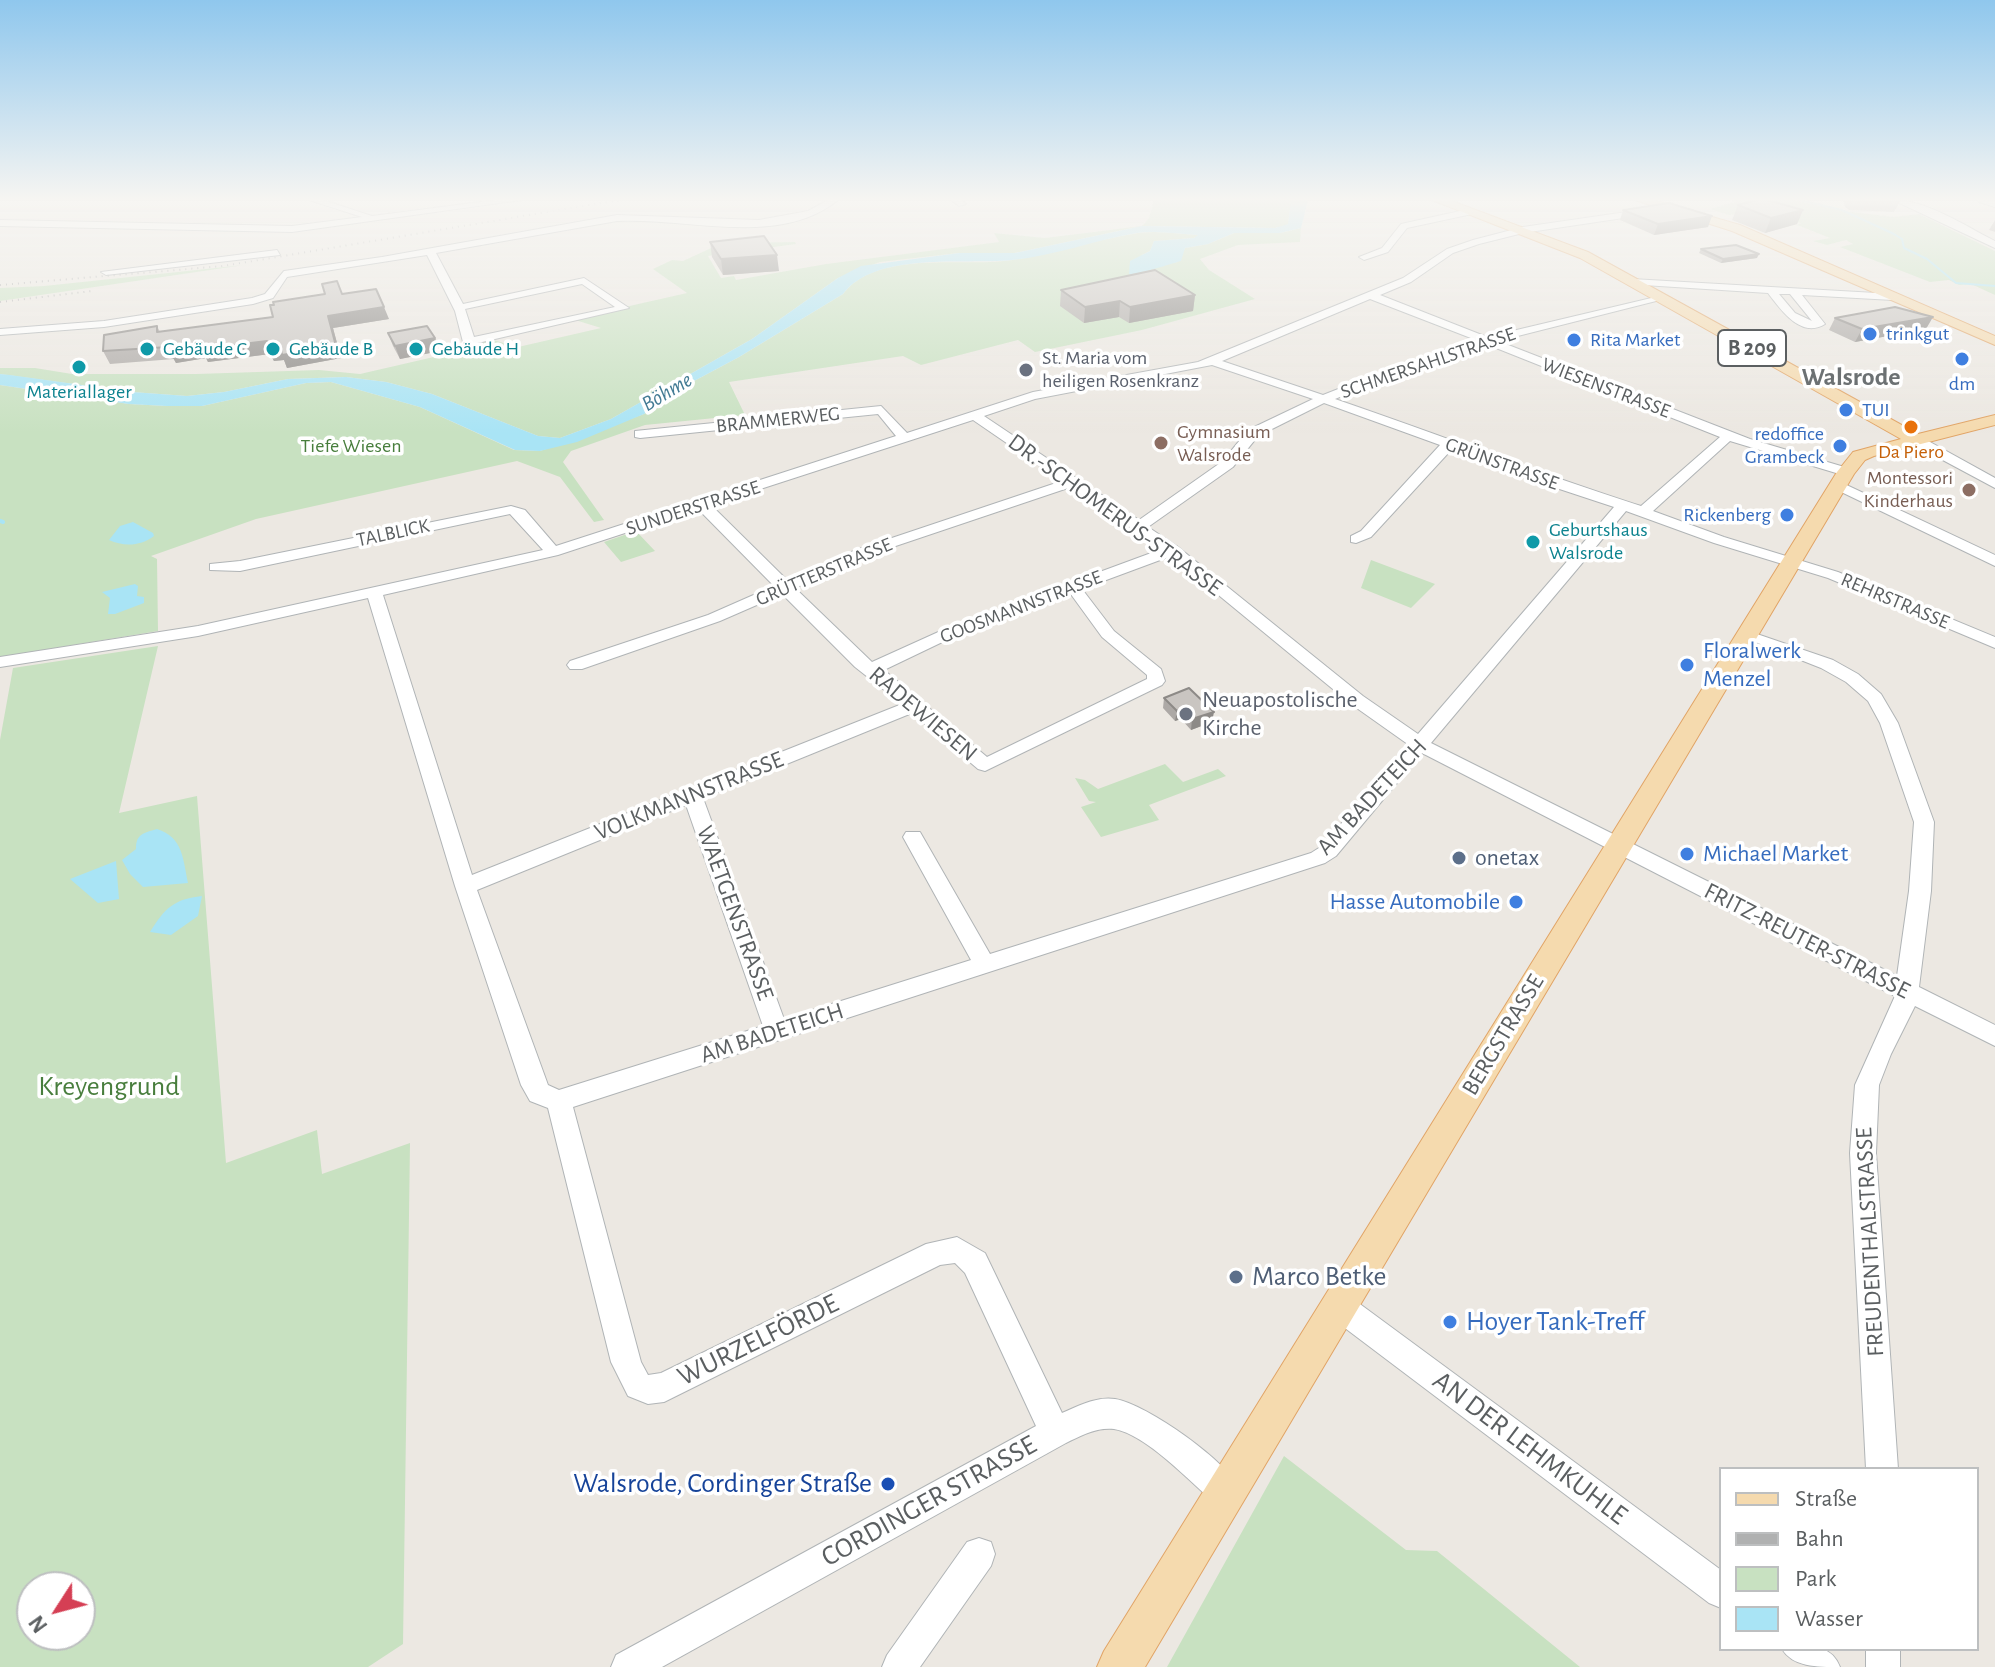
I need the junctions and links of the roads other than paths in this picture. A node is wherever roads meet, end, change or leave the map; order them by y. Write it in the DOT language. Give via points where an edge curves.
graph roads {
  1 [pos="281,278"];
  2 [pos="442,278"];
  3 [pos="1410,278"];
  4 [pos="1624,278"];
  5 [pos="1849,278"];
  6 [pos="1632,282"];
  7 [pos="1771,290"];
  8 [pos="1794,292"];
  9 [pos="1370,295"];
  10 [pos="1660,297"];
  11 [pos="1893,297"];
  12 [pos="457,308"];
  13 [pos="0,332"];
  14 [pos="1485,341"];
  15 [pos="1995,341"];
  16 [pos="1212,361"];
  17 [pos="1323,399"];
  18 [pos="973,414"];
  19 [pos="1995,420"];
  20 [pos="640,434"];
  21 [pos="1728,436"];
  22 [pos="904,437"];
  23 [pos="1916,440"];
  24 [pos="1448,445"];
  25 [pos="1842,478"];
  26 [pos="1073,482"];
  27 [pos="1995,484"];
  28 [pos="702,505"];
  29 [pos="1622,506"];
  30 [pos="1642,513"];
  31 [pos="1138,527"];
  32 [pos="1356,539"];
  33 [pos="1173,550"];
  34 [pos="553,552"];
  35 [pos="1995,561"];
  36 [pos="1793,562"];
  37 [pos="215,567"];
  38 [pos="1073,587"];
  39 [pos="786,589"];
  40 [pos="374,592"];
  41 [pos="1748,636"];
  42 [pos="1995,643"];
  43 [pos="0,662"];
  44 [pos="576,665"];
  45 [pos="872,669"];
  46 [pos="913,706"];
  47 [pos="1421,745"];
  48 [pos="692,794"];
  49 [pos="913,837"];
  50 [pos="1619,846"];
  51 [pos="465,886"];
  52 [pos="985,965"];
  53 [pos="1906,991"];
  54 [pos="777,1031"];
  55 [pos="1995,1036"];
  56 [pos="559,1101"];
  57 [pos="1339,1306"];
  58 [pos="1055,1432"];
  59 [pos="1882,1467"];
  60 [pos="1226,1492"];
  61 [pos="979,1554"];
  62 [pos="1719,1590"];
  63 [pos="1802,1651"];
  64 [pos="628,1667"];
  65 [pos="899,1667"];
  66 [pos="1120,1667"];
  67 [pos="1823,1667"];
  1 -- 13 [label="street" via="269,296 253,301 104,324"];
  2 -- 12 [label="street"];
  3 -- 9 [label="street, SUNDERSTRASSE"];
  4 -- 6 [label="main road, B 209"];
  5 -- 11 [label="main road"];
  6 -- 7 [label="street"];
  6 -- 10 [label="main road, B 209"];
  7 -- 8 [label="street"];
  7 -- 8 [label="street" via="1796,321 1820,324"];
  8 -- 11 [label="street"];
  9 -- 14 [label="street, WIESENSTRASSE"];
  9 -- 16 [label="street, SUNDERSTRASSE"];
  10 -- 14 [label="street, SCHMERSAHLSTRASSE"];
  10 -- 23 [label="main road, B 209"];
  11 -- 15 [label="main road"];
  12 -- 12 [label="street" via="584,281 624,308 469,342"];
  14 -- 17 [label="street, SCHMERSAHLSTRASSE"];
  14 -- 21 [label="street, WIESENSTRASSE"];
  16 -- 17 [label="street, GRÜNSTRASSE"];
  16 -- 18 [label="street, SUNDERSTRASSE" via="1033,396"];
  17 -- 24 [label="street, GRÜNSTRASSE"];
  17 -- 31 [label="street, SCHMERSAHLSTRASSE" via="1253,433 1228,464"];
  18 -- 22 [label="street, SUNDERSTRASSE"];
  18 -- 26 [label="street, DR.-SCHOMERUS-STRASSE"];
  19 -- 23 [label="main road, BERGSTRASSE"];
  20 -- 22 [label="street, BRAMMERWEG" via="881,410"];
  21 -- 25 [label="street, WIESENSTRASSE"];
  21 -- 30 [label="street"];
  22 -- 28 [label="street, SUNDERSTRASSE"];
  23 -- 25 [label="main road, BERGSTRASSE" via="1868,452 1854,460"];
  23 -- 27 [label="street"];
  24 -- 29 [label="street, GRÜNSTRASSE" via="1469,448"];
  24 -- 32 [label="street"];
  25 -- 35 [label="street, WIESENSTRASSE"];
  25 -- 36 [label="main road, BERGSTRASSE"];
  26 -- 31 [label="street, DR.-SCHOMERUS-STRASSE"];
  26 -- 39 [label="street, GRÜTTERSTRASSE" via="861,553"];
  28 -- 34 [label="street, SUNDERSTRASSE"];
  28 -- 39 [label="street, RADEWIESEN"];
  29 -- 30 [label="street, GRÜNSTRASSE"];
  29 -- 47 [label="street, AM BADETEICH"];
  30 -- 36 [label="street, GRÜNSTRASSE"];
  31 -- 33 [label="street, DR.-SCHOMERUS-STRASSE"];
  33 -- 38 [label="street, GOOSMANNSTRASSE"];
  33 -- 47 [label="street, DR.-SCHOMERUS-STRASSE" via="1357,700"];
  34 -- 37 [label="street, TALBLICK" via="520,513 511,510"];
  34 -- 40 [label="street, SUNDERSTRASSE"];
  36 -- 41 [label="main road, BERGSTRASSE"];
  36 -- 42 [label="street, REHRSTRASSE"];
  38 -- 45 [label="street, GOOSMANNSTRASSE" via="951,632"];
  38 -- 46 [label="street, RADEWIESEN" via="1094,618 1155,673 1156,681 985,765"];
  39 -- 44 [label="street, GRÜTTERSTRASSE"];
  39 -- 45 [label="street, RADEWIESEN"];
  40 -- 43 [label="street, SUNDERSTRASSE" via="198,631"];
  40 -- 51 [label="street"];
  41 -- 50 [label="main road, BERGSTRASSE"];
  41 -- 53 [label="street, FREUDENTHALSTRASSE" via="1852,678 1875,698 1889,723 1924,822"];
  45 -- 46 [label="street, RADEWIESEN"];
  46 -- 48 [label="street, VOLKMANNSTRASSE"];
  47 -- 50 [label="street, DR.-SCHOMERUS-STRASSE"];
  47 -- 52 [label="street, AM BADETEICH" via="1318,858"];
  48 -- 51 [label="street, VOLKMANNSTRASSE"];
  48 -- 54 [label="street, WAETGENSTRASSE"];
  49 -- 52 [label="street"];
  50 -- 53 [label="street, FRITZ-REUTER-STRASSE"];
  50 -- 57 [label="main road, BERGSTRASSE"];
  51 -- 56 [label="street" via="533,1085"];
  52 -- 54 [label="street, AM BADETEICH"];
  53 -- 55 [label="street, FRITZ-REUTER-STRASSE"];
  53 -- 59 [label="street, FREUDENTHALSTRASSE" via="1867,1085 1863,1115"];
  54 -- 56 [label="street, AM BADETEICH"];
  56 -- 58 [label="street, WURZELFÖRDE" via="629,1372 640,1389 664,1387 952,1248 975,1263"];
  57 -- 60 [label="main road, BERGSTRASSE"];
  57 -- 62 [label="street, AN DER LEHMKUHLE"];
  58 -- 60 [label="street, CORDINGER STRASSE" via="1086,1418 1113,1414 1139,1422"];
  58 -- 64 [label="street, CORDINGER STRASSE"];
  60 -- 66 [label="main road, BERGSTRASSE"];
  61 -- 65 [label="street"];
  63 -- 67 [label="street"];
}
